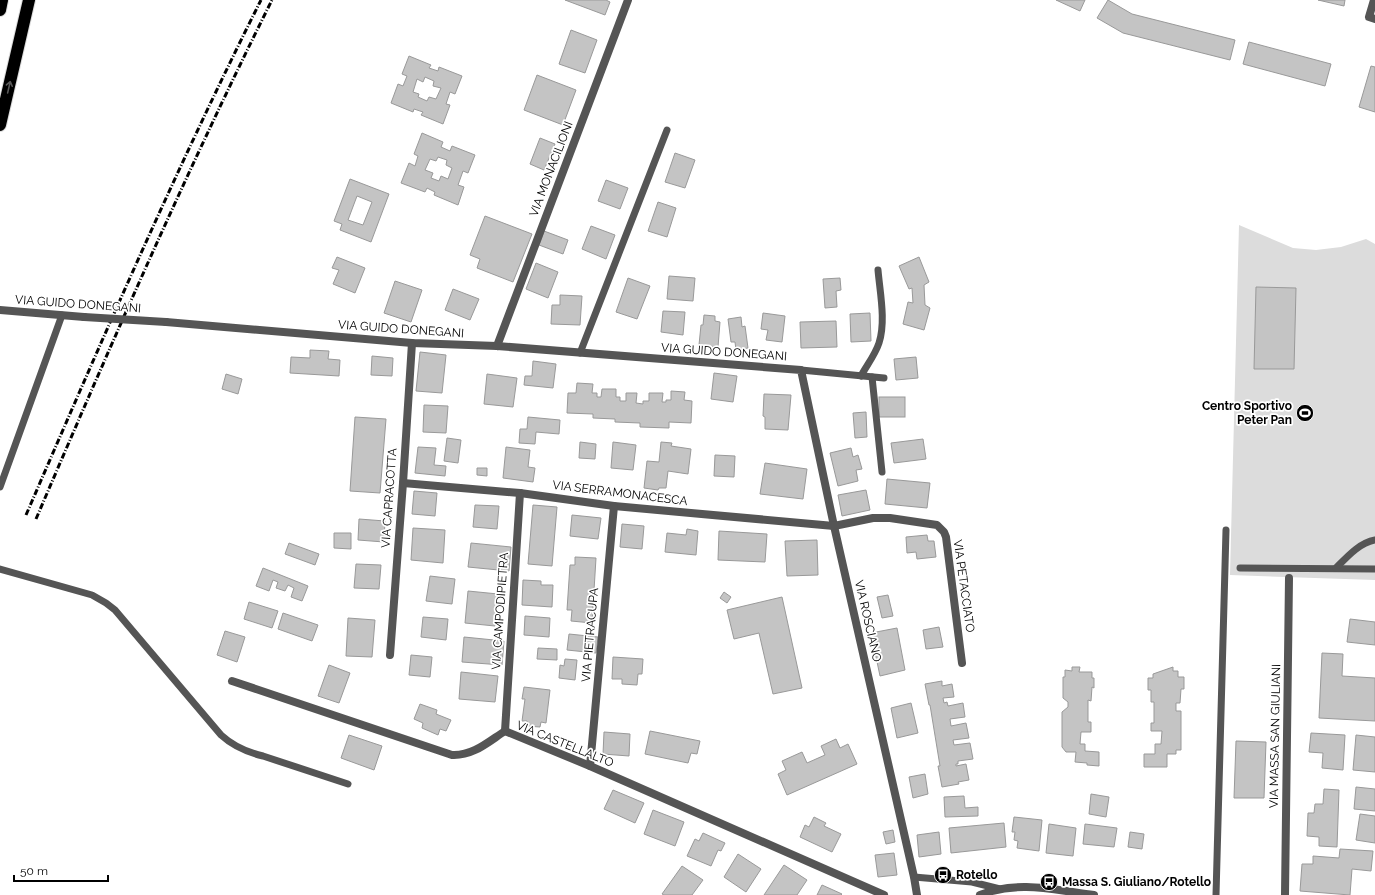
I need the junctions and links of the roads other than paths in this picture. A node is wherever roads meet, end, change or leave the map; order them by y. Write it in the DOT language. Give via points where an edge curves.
graph roads {
  1 [pos="2,0"];
  2 [pos="29,0"];
  3 [pos="628,0"];
  4 [pos="1374,0"];
  5 [pos="0,10"];
  6 [pos="1375,19"];
  7 [pos="0,126"];
  8 [pos="667,130"];
  9 [pos="878,270"];
  10 [pos="0,310"];
  11 [pos="62,315"];
  12 [pos="412,343"];
  13 [pos="497,346"];
  14 [pos="580,353"];
  15 [pos="801,370"];
  16 [pos="861,376"];
  17 [pos="872,377"];
  18 [pos="884,378"];
  19 [pos="882,472"];
  20 [pos="403,482"];
  21 [pos="0,487"];
  22 [pos="520,493"];
  23 [pos="614,506"];
  24 [pos="834,526"];
  25 [pos="1226,530"];
  26 [pos="1375,540"];
  27 [pos="1240,568"];
  28 [pos="1336,568"];
  29 [pos="0,569"];
  30 [pos="1375,569"];
  31 [pos="1289,578"];
  32 [pos="390,655"];
  33 [pos="962,663"];
  34 [pos="232,681"];
  35 [pos="504,731"];
  36 [pos="590,766"];
  37 [pos="348,784"];
  38 [pos="914,877"];
  39 [pos="1000,889"];
  40 [pos="1052,892"];
  41 [pos="884,895"];
  42 [pos="916,895"];
  43 [pos="980,895"];
  44 [pos="1094,895"];
  45 [pos="1216,895"];
  46 [pos="1284,895"];
  1 -- 5 [label="highway"];
  7 -- 2 [label="highway, one-way"];
  3 -- 13 [label="street, VIA MONACILIONI"];
  4 -- 6 [label="street" via="1369,17"];
  8 -- 14 [label="lane"];
  9 -- 16 [label="lane" via="881,332 877,347"];
  10 -- 11 [label="street, VIA GUIDO DONEGANI"];
  11 -- 12 [label="street, VIA GUIDO DONEGANI, bridge"];
  11 -- 21 [label="lane"];
  12 -- 13 [label="street, VIA GUIDO DONEGANI"];
  12 -- 20 [label="street, VIA CAPRACOTTA"];
  13 -- 14 [label="street, VIA GUIDO DONEGANI"];
  14 -- 15 [label="street, VIA GUIDO DONEGANI"];
  15 -- 16 [label="lane"];
  15 -- 24 [label="street, VIA ROSCIANO"];
  16 -- 17 [label="lane"];
  17 -- 18 [label="lane"];
  17 -- 19 [label="lane"];
  20 -- 22 [label="street, VIA SERRAMONACESCA"];
  20 -- 32 [label="street, VIA CAPRACOTTA"];
  22 -- 23 [label="street, VIA SERRAMONACESCA"];
  22 -- 35 [label="street, VIA CAMPODIPIETRA"];
  23 -- 24 [label="street, VIA SERRAMONACESCA"];
  23 -- 36 [label="street, VIA PIETRACUPA"];
  24 -- 33 [label="street, VIA PETACCIATO" via="886,518 932,523 942,528 946,537"];
  24 -- 38 [label="street, VIA ROSCIANO"];
  25 -- 45 [label="lane"];
  26 -- 28 [label="lane" via="1360,546"];
  27 -- 28 [label="lane"];
  28 -- 30 [label="lane"];
  29 -- 37 [label="lane" via="92,595 106,603 115,610 228,741 251,753"];
  31 -- 46 [label="street, VIA MASSA SAN GIULIANI"];
  34 -- 35 [label="street, VIA CASTELLALTO" via="452,755 476,750"];
  35 -- 36 [label="street, VIA CASTELLALTO"];
  36 -- 41 [label="street, VIA CASTELLALTO"];
  38 -- 39 [label="lane" via="972,882"];
  38 -- 42 [label="street, VIA ROSCIANO"];
  39 -- 40 [label="street" via="1023,886"];
  39 -- 43 [label="street"];
  40 -- 44 [label="street"];
}
